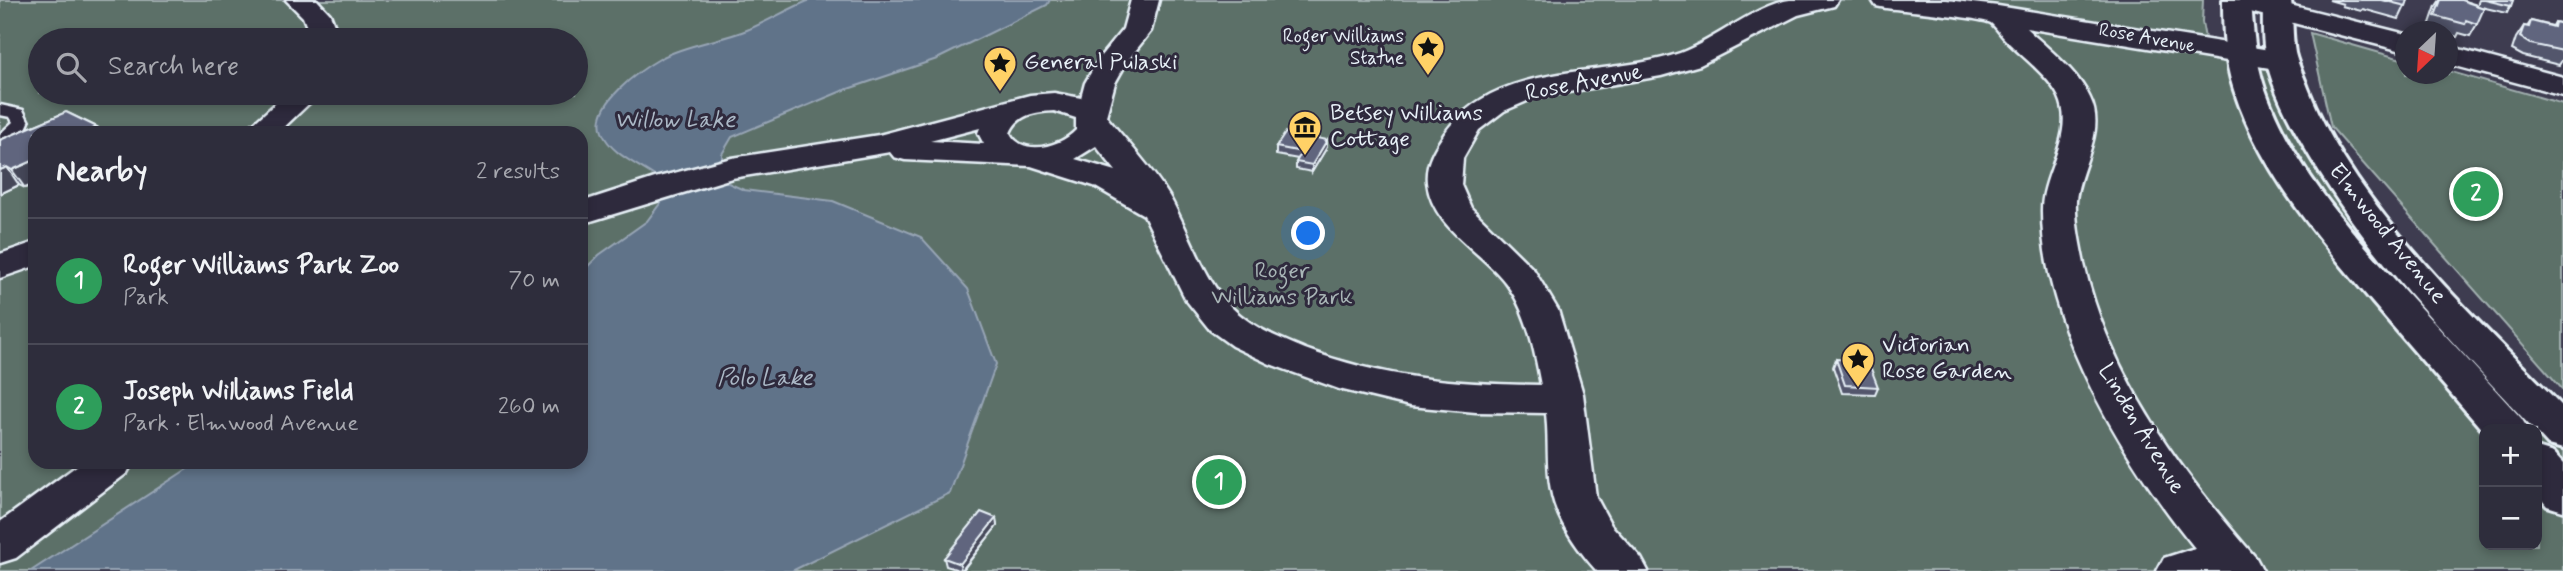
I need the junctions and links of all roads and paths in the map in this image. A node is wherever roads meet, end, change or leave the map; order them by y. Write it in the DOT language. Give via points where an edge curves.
graph roads {
  1 [pos="300,0"];
  2 [pos="1146,0"];
  3 [pos="1824,0"];
  4 [pos="1886,0"];
  5 [pos="2237,0"];
  6 [pos="2276,4"];
  7 [pos="1998,14"];
  8 [pos="321,28"];
  9 [pos="2395,40"];
  10 [pos="2240,54"];
  11 [pos="1115,57"];
  12 [pos="2458,58"];
  13 [pos="2282,61"];
  14 [pos="2563,86"];
  15 [pos="291,105"];
  16 [pos="1018,108"];
  17 [pos="0,110"];
  18 [pos="1092,118"];
  19 [pos="267,126"];
  20 [pos="0,142"];
  21 [pos="855,148"];
  22 [pos="1029,156"];
  23 [pos="588,212"];
  24 [pos="1162,214"];
  25 [pos="28,256"];
  26 [pos="0,267"];
  27 [pos="1563,399"];
  28 [pos="2502,424"];
  29 [pos="2563,434"];
  30 [pos="103,469"];
  31 [pos="2542,470"];
  32 [pos="2563,494"];
  33 [pos="0,546"];
  34 [pos="2234,563"];
  35 [pos="1625,571"];
  36 [pos="2180,571"];
  1 -- 8 [label="street" via="316,14"];
  2 -- 11 [label="street" via="1137,32"];
  3 -- 27 [label="street, Rose Avenue" via="1779,11 1727,43 1688,60 1562,83 1506,99 1474,119 1454,141 1444,171 1448,198 1465,223 1507,262 1532,295 1551,345"];
  4 -- 7 [label="street, Rose Avenue"];
  5 -- 6 [label="street"];
  5 -- 10 [label="main road, Elmwood Avenue"];
  6 -- 9 [label="street"];
  6 -- 13 [label="main road, Elmwood Avenue"];
  7 -- 10 [label="street, Rose Avenue"];
  7 -- 34 [label="street, Linden Avenue" via="2067,86 2080,112 2058,207 2070,277 2091,343 2153,457"];
  10 -- 13 [label="street, Rose Avenue"];
  10 -- 28 [label="main road, Elmwood Avenue" via="2258,110 2306,194 2366,271"];
  11 -- 16 [label="street"];
  11 -- 18 [label="street" via="1100,83"];
  12 -- 14 [label="street"];
  13 -- 29 [label="main road, Elmwood Avenue" via="2306,122 2361,209"];
  15 -- 19 [label="street"];
  16 -- 18 [label="street" via="1045,102 1067,104"];
  16 -- 21 [label="street"];
  16 -- 22 [label="street" via="999,121 993,134 1006,149"];
  17 -- 20 [label="lane" via="17,113 21,122"];
  18 -- 22 [label="street" via="1093,132 1078,147"];
  18 -- 24 [label="street"];
  21 -- 22 [label="street"];
  21 -- 23 [label="street" via="738,166"];
  22 -- 24 [label="street" via="1106,179"];
  24 -- 27 [label="street" via="1214,313 1256,344 1332,373 1389,388 1460,397"];
  25 -- 26 [label="street"];
  27 -- 35 [label="street, Rose Avenue" via="1574,498 1594,536"];
  30 -- 33 [label="street"];
  31 -- 32 [label="main road"];
  34 -- 36 [label="street"];
}
